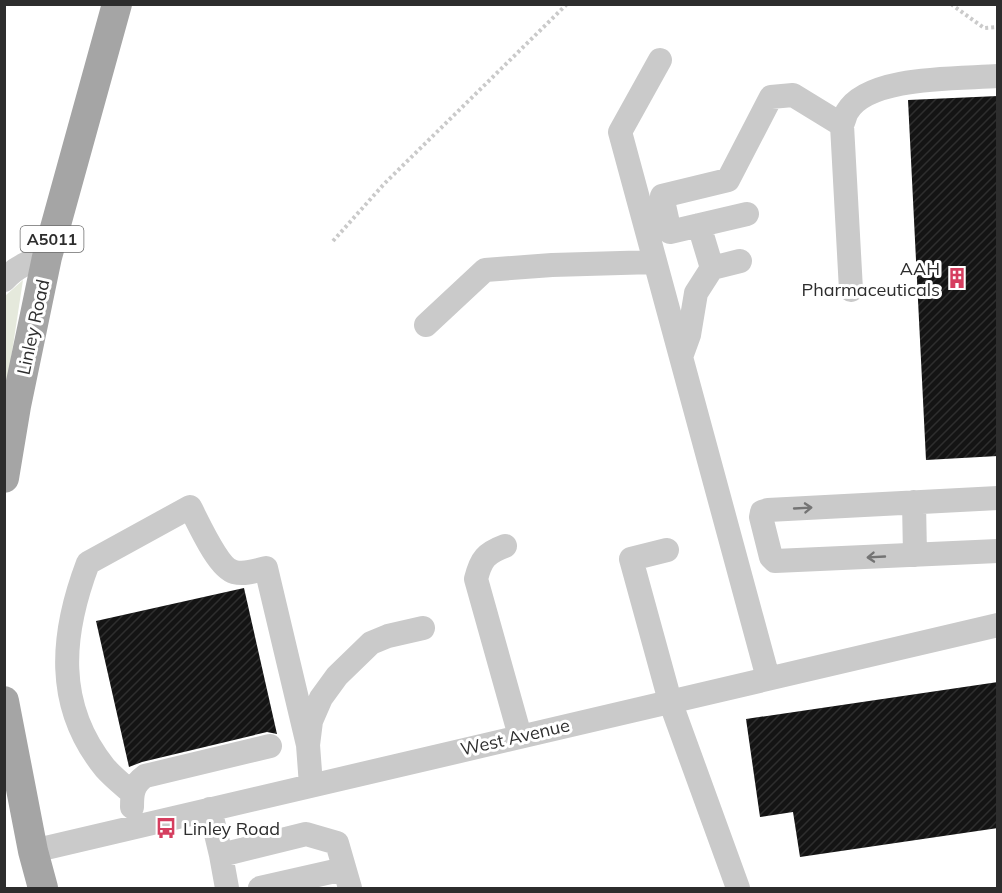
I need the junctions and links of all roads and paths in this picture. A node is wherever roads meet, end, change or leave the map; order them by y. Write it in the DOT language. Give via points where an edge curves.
graph roads {
  1 [pos="117,4"];
  2 [pos="567,4"];
  3 [pos="951,4"];
  4 [pos="998,27"];
  5 [pos="660,60"];
  6 [pos="998,76"];
  7 [pos="842,125"];
  8 [pos="747,214"];
  9 [pos="699,225"];
  10 [pos="333,241"];
  11 [pos="47,257"];
  12 [pos="740,261"];
  13 [pos="656,262"];
  14 [pos="712,268"];
  15 [pos="4,280"];
  16 [pos="851,290"];
  17 [pos="426,325"];
  18 [pos="681,357"];
  19 [pos="4,478"];
  20 [pos="998,498"];
  21 [pos="914,502"];
  22 [pos="505,546"];
  23 [pos="667,550"];
  24 [pos="998,551"];
  25 [pos="915,555"];
  26 [pos="998,625"];
  27 [pos="423,628"];
  28 [pos="768,678"];
  29 [pos="4,701"];
  30 [pos="670,701"];
  31 [pos="520,736"];
  32 [pos="270,746"];
  33 [pos="308,746"];
  34 [pos="311,785"];
  35 [pos="132,793"];
  36 [pos="210,809"];
  37 [pos="133,827"];
  38 [pos="33,850"];
  39 [pos="221,855"];
  40 [pos="347,879"];
  41 [pos="43,888"];
  42 [pos="227,888"];
  43 [pos="260,888"];
  44 [pos="738,888"];
  1 -- 11 [label="main road, Linley Road / A5011"];
  2 -- 10 [label="path" via="384,184"];
  3 -- 4 [label="path" via="984,27"];
  5 -- 13 [label="street" via="620,132"];
  6 -- 7 [label="street" via="900,83 877,89 848,111"];
  7 -- 9 [label="street" via="793,95 771,98 728,180 662,196 670,232"];
  7 -- 16 [label="street"];
  8 -- 9 [label="street"];
  9 -- 14 [label="street"];
  11 -- 15 [label="street" via="28,261"];
  11 -- 19 [label="main road, Linley Road / A5011"];
  12 -- 14 [label="street"];
  13 -- 17 [label="street" via="484,270"];
  13 -- 18 [label="street"];
  14 -- 18 [label="street" via="696,293"];
  18 -- 28 [label="street"];
  20 -- 21 [label="street"];
  21 -- 25 [label="street"];
  25 -- 21 [label="street, one-way" via="775,561 761,517 768,510"];
  22 -- 31 [label="street" via="480,561 476,579"];
  23 -- 30 [label="street" via="631,559"];
  24 -- 25 [label="street"];
  26 -- 28 [label="street, West Avenue"];
  27 -- 33 [label="street" via="371,643 337,676 311,721"];
  28 -- 30 [label="street, West Avenue"];
  29 -- 38 [label="main road"];
  30 -- 31 [label="street, West Avenue"];
  30 -- 44 [label="street"];
  31 -- 34 [label="street, West Avenue"];
  32 -- 35 [label="street" via="145,776 135,783"];
  33 -- 34 [label="street"];
  33 -- 35 [label="street" via="266,568 246,574 231,572 220,562 190,507 88,563 73,610 67,642 73,711 105,768"];
  34 -- 36 [label="street, West Avenue"];
  35 -- 37 [label="street"];
  36 -- 37 [label="street, West Avenue"];
  36 -- 39 [label="street"];
  37 -- 38 [label="street, West Avenue"];
  38 -- 41 [label="main road"];
  39 -- 40 [label="street" via="306,834 337,843"];
  39 -- 42 [label="street"];
  40 -- 43 [label="street"];
}
